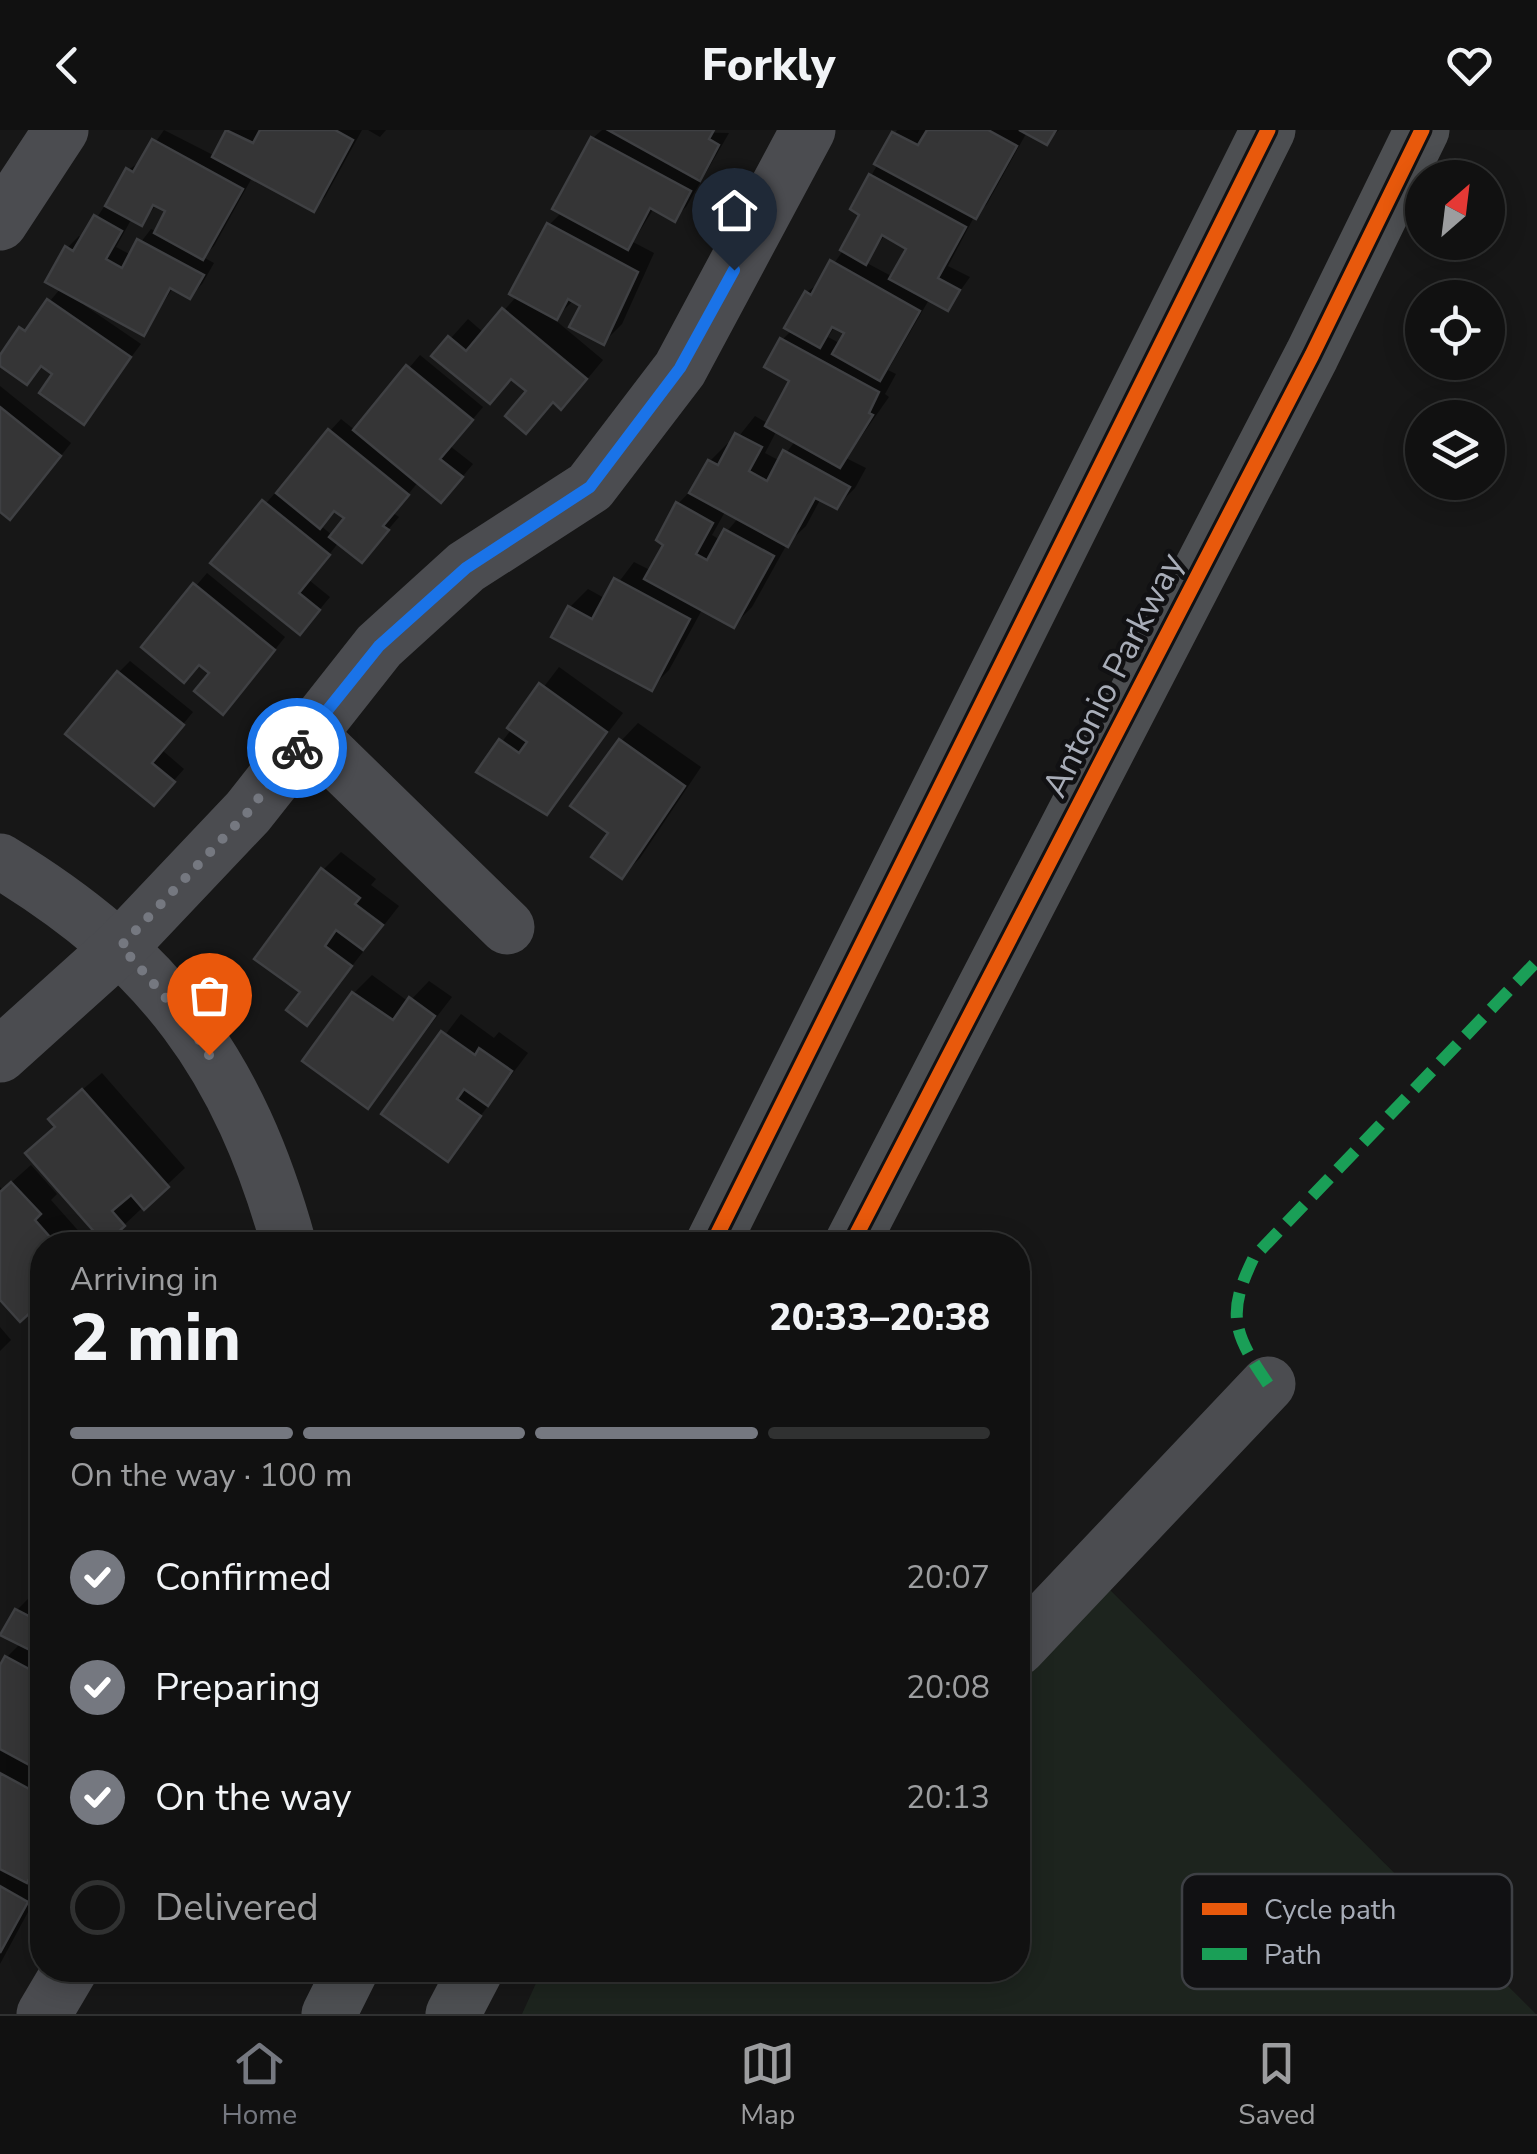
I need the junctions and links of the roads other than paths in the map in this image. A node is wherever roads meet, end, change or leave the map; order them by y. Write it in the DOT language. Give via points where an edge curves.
graph roads {
  1 [pos="61,130"];
  2 [pos="808,130"];
  3 [pos="1268,130"];
  4 [pos="1422,130"];
  5 [pos="0,222"];
  6 [pos="308,734"];
  7 [pos="0,861"];
  8 [pos="506,928"];
  9 [pos="121,946"];
  10 [pos="0,1055"];
  11 [pos="285,1232"];
  12 [pos="718,1232"];
  13 [pos="858,1232"];
  14 [pos="1268,1384"];
  15 [pos="1030,1635"];
  16 [pos="63,1982"];
  17 [pos="345,1982"];
  18 [pos="470,1982"];
  19 [pos="44,2014"];
  20 [pos="329,2014"];
  21 [pos="454,2014"];
  1 -- 5 [label="street"];
  2 -- 6 [label="street" via="680,368 590,487 466,568 379,646"];
  3 -- 12 [label="main road"];
  4 -- 13 [label="main road, Antonio Parkway"];
  6 -- 8 [label="street"];
  6 -- 9 [label="street" via="248,812"];
  7 -- 9 [label="street" via="69,903"];
  9 -- 10 [label="street"];
  9 -- 11 [label="street" via="191,1027 243,1111"];
  14 -- 15 [label="street"];
  16 -- 19 [label="street"];
  17 -- 20 [label="main road"];
  18 -- 21 [label="main road"];
}
